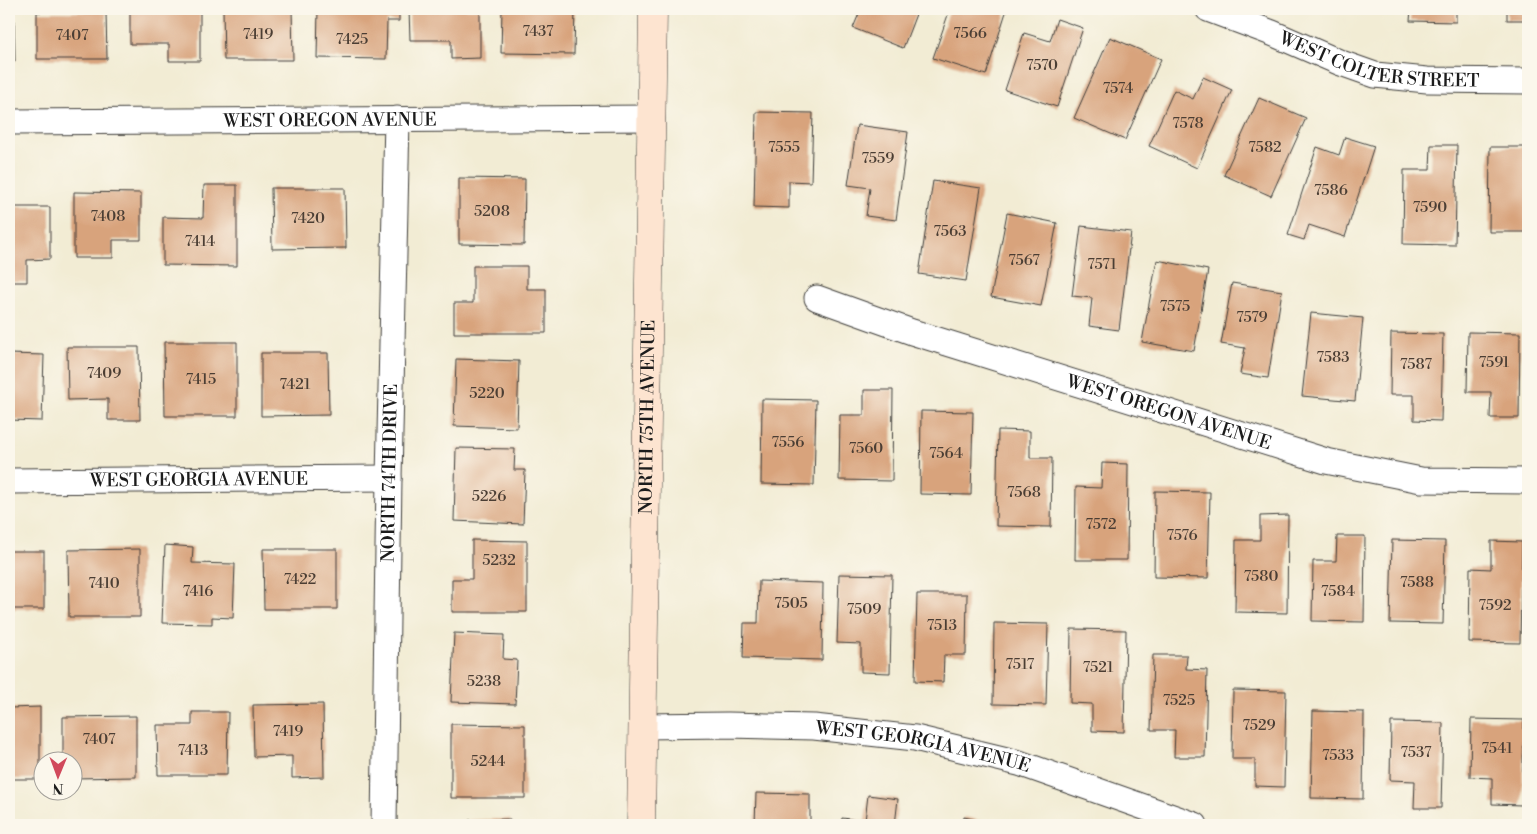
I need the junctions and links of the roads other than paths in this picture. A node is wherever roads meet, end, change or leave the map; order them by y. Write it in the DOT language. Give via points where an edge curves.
graph roads {
  1 [pos="654,9"];
  2 [pos="1216,10"];
  3 [pos="1528,81"];
  4 [pos="652,118"];
  5 [pos="397,119"];
  6 [pos="9,122"];
  7 [pos="817,298"];
  8 [pos="389,478"];
  9 [pos="9,481"];
  10 [pos="1528,481"];
  11 [pos="643,726"];
  12 [pos="384,825"];
  13 [pos="641,825"];
  14 [pos="1195,825"];
  1 -- 4 [label="main road, NORTH 75TH AVENUE"];
  2 -- 3 [label="street, WEST COLTER STREET" via="1375,75 1427,80"];
  4 -- 5 [label="street, WEST OREGON AVENUE"];
  4 -- 11 [label="main road, NORTH 75TH AVENUE"];
  5 -- 6 [label="street, WEST OREGON AVENUE"];
  5 -- 8 [label="street, NORTH 74TH DRIVE"];
  7 -- 10 [label="street, WEST OREGON AVENUE" via="912,332 1326,461 1421,480"];
  8 -- 9 [label="street, WEST GEORGIA AVENUE"];
  8 -- 12 [label="street, NORTH 74TH DRIVE"];
  11 -- 13 [label="main road, NORTH 75TH AVENUE"];
  11 -- 14 [label="street, WEST GEORGIA AVENUE" via="814,727 915,738 1019,763"];
}
